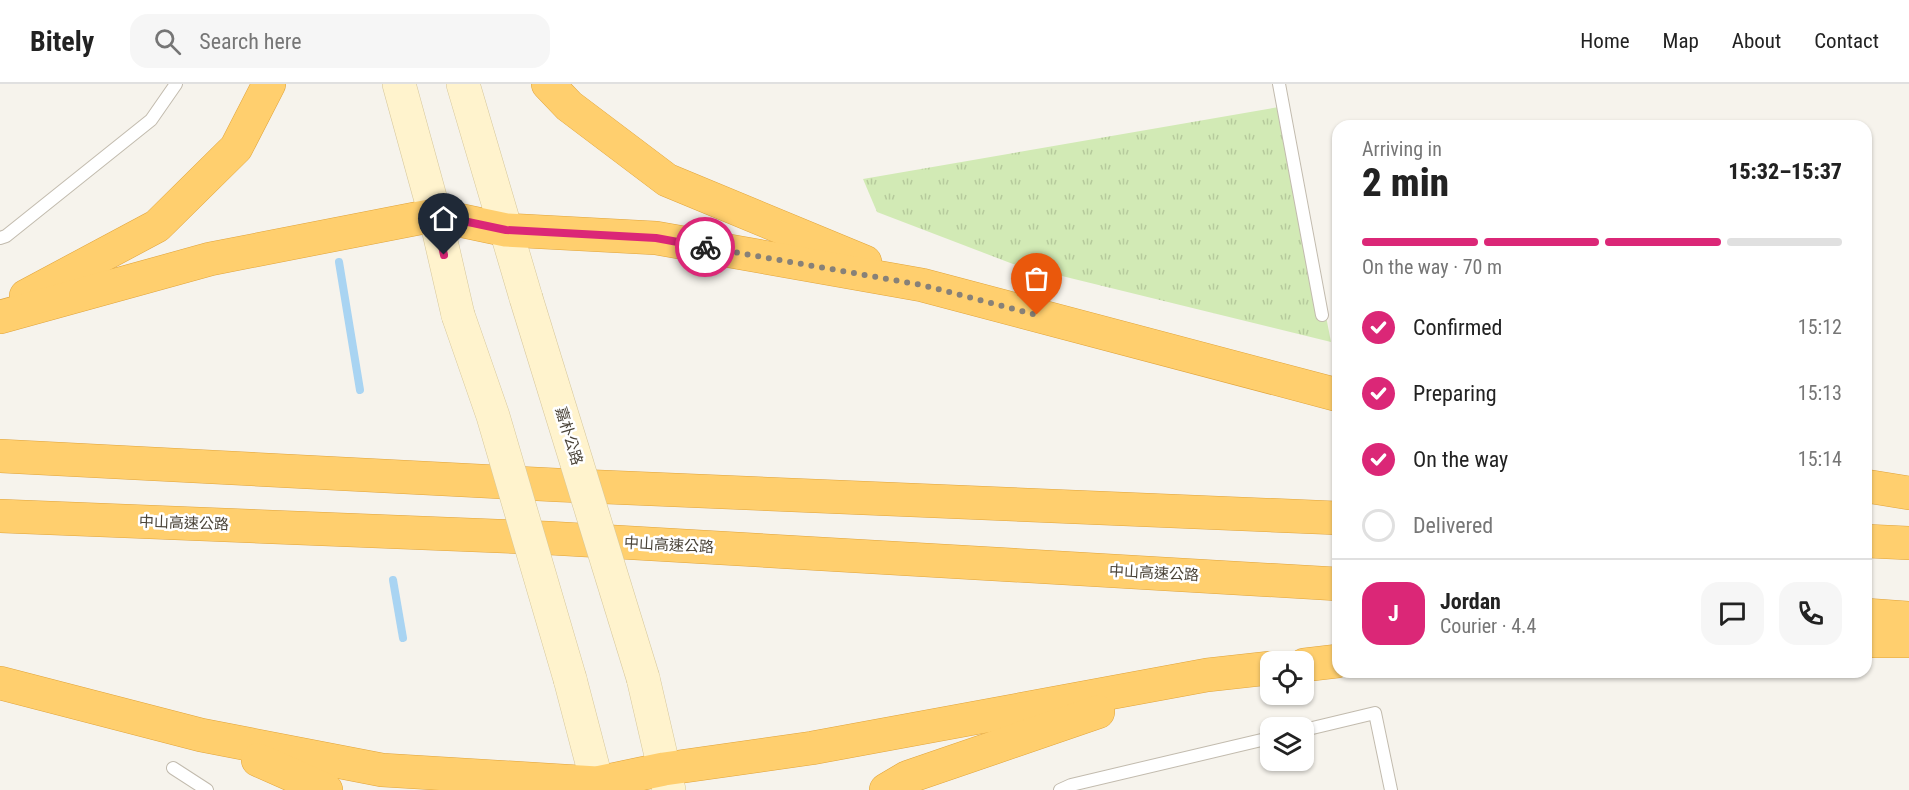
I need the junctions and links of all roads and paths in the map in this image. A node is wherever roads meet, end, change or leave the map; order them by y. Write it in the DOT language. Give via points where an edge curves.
graph roads {
  1 [pos="176,84"];
  2 [pos="269,84"];
  3 [pos="399,84"];
  4 [pos="463,84"];
  5 [pos="548,84"];
  6 [pos="1279,84"];
  7 [pos="435,215"];
  8 [pos="506,230"];
  9 [pos="0,238"];
  10 [pos="922,285"];
  11 [pos="0,310"];
  12 [pos="1322,315"];
  13 [pos="0,317"];
  14 [pos="1332,392"];
  15 [pos="0,456"];
  16 [pos="1872,487"];
  17 [pos="1909,493"];
  18 [pos="0,516"];
  19 [pos="1332,518"];
  20 [pos="1872,541"];
  21 [pos="1909,543"];
  22 [pos="1332,584"];
  23 [pos="1872,615"];
  24 [pos="1909,618"];
  25 [pos="1872,641"];
  26 [pos="1909,641"];
  27 [pos="1332,662"];
  28 [pos="1314,664"];
  29 [pos="1260,669"];
  30 [pos="1207,675"];
  31 [pos="0,683"];
  32 [pos="1314,728"];
  33 [pos="201,735"];
  34 [pos="1260,740"];
  35 [pos="173,768"];
  36 [pos="666,779"];
  37 [pos="598,787"];
  38 [pos="207,790"];
  39 [pos="326,790"];
  40 [pos="886,790"];
  41 [pos="1060,790"];
  42 [pos="1391,790"];
  1 -- 9 [label="lane" via="151,120"];
  2 -- 11 [label="highway" via="236,148 157,226"];
  3 -- 7 [label="main road"];
  4 -- 8 [label="main road, 嘉朴公路"];
  5 -- 10 [label="highway" via="568,106 667,180"];
  6 -- 12 [label="lane"];
  7 -- 8 [label="highway"];
  7 -- 13 [label="highway" via="210,259"];
  7 -- 37 [label="main road, bridge" via="458,315 493,416"];
  8 -- 10 [label="highway" via="656,238"];
  8 -- 36 [label="main road, 嘉朴公路, bridge" via="644,678"];
  10 -- 14 [label="highway"];
  15 -- 19 [label="highway" via="557,485"];
  16 -- 17 [label="highway"];
  18 -- 22 [label="highway, 中山高速公路" via="548,538"];
  20 -- 21 [label="highway"];
  23 -- 24 [label="highway"];
  25 -- 26 [label="highway"];
  27 -- 28 [label="highway"];
  29 -- 30 [label="highway"];
  30 -- 36 [label="highway"];
  30 -- 40 [label="highway" via="908,777"];
  31 -- 33 [label="highway"];
  32 -- 42 [label="lane" via="1375,713"];
  33 -- 37 [label="highway" via="382,770"];
  33 -- 39 [label="highway"];
  34 -- 41 [label="lane"];
  35 -- 38 [label="lane"];
  36 -- 37 [label="highway"];
}
